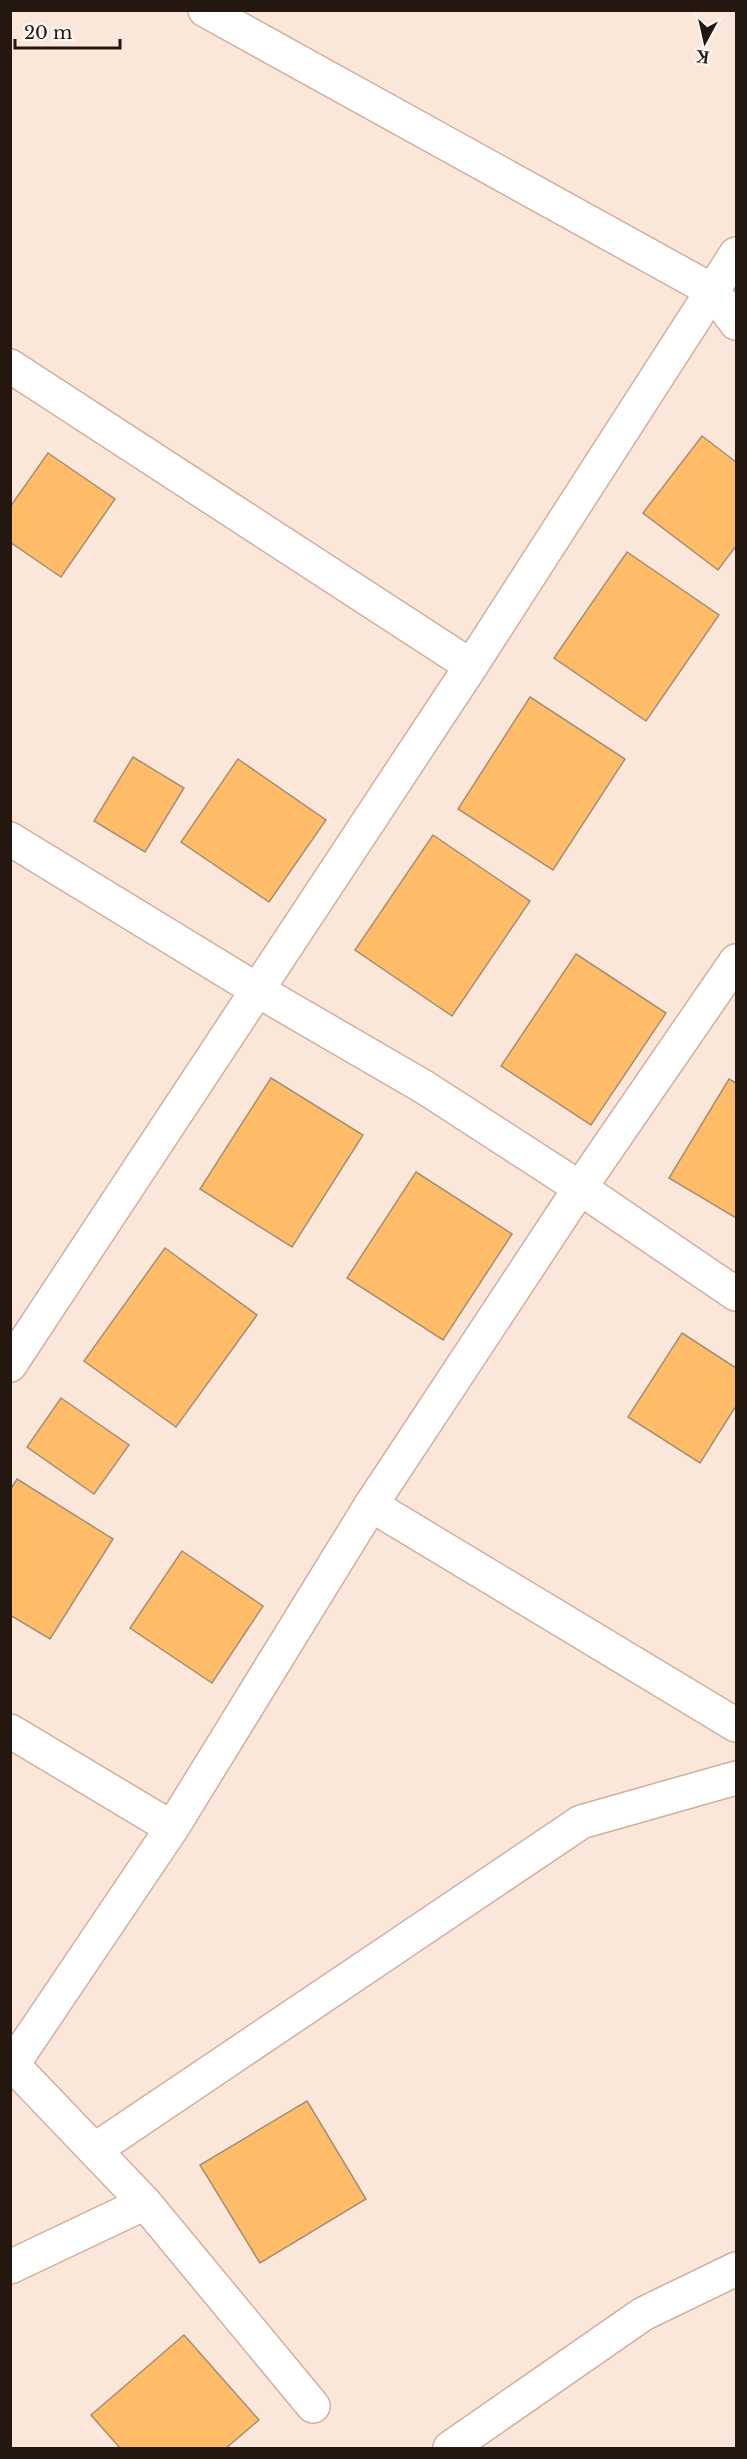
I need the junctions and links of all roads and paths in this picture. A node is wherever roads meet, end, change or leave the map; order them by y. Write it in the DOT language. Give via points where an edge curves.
graph roads {
  1 [pos="205,10"];
  2 [pos="736,255"];
  3 [pos="713,291"];
  4 [pos="736,323"];
  5 [pos="10,366"];
  6 [pos="471,666"];
  7 [pos="10,839"];
  8 [pos="736,961"];
  9 [pos="257,990"];
  10 [pos="580,1188"];
  11 [pos="736,1294"];
  12 [pos="10,1365"];
  13 [pos="371,1505"];
  14 [pos="736,1725"];
  15 [pos="10,1731"];
  16 [pos="736,1778"];
  17 [pos="172,1828"];
  18 [pos="12,2063"];
  19 [pos="96,2149"];
  20 [pos="145,2203"];
  21 [pos="10,2267"];
  22 [pos="736,2269"];
  23 [pos="313,2406"];
  24 [pos="450,2448"];
  1 -- 3 [label="street"];
  2 -- 3 [label="street"];
  3 -- 4 [label="street"];
  3 -- 6 [label="street"];
  5 -- 6 [label="street"];
  6 -- 9 [label="street"];
  7 -- 9 [label="street"];
  8 -- 10 [label="street"];
  9 -- 10 [label="street" via="424,1087"];
  9 -- 12 [label="street"];
  10 -- 11 [label="street"];
  10 -- 13 [label="street"];
  13 -- 14 [label="street"];
  13 -- 17 [label="street"];
  15 -- 17 [label="street"];
  16 -- 19 [label="street" via="581,1822"];
  17 -- 18 [label="street"];
  18 -- 19 [label="street"];
  19 -- 20 [label="street"];
  20 -- 21 [label="street"];
  20 -- 23 [label="street"];
  22 -- 24 [label="street" via="643,2314"];
}
